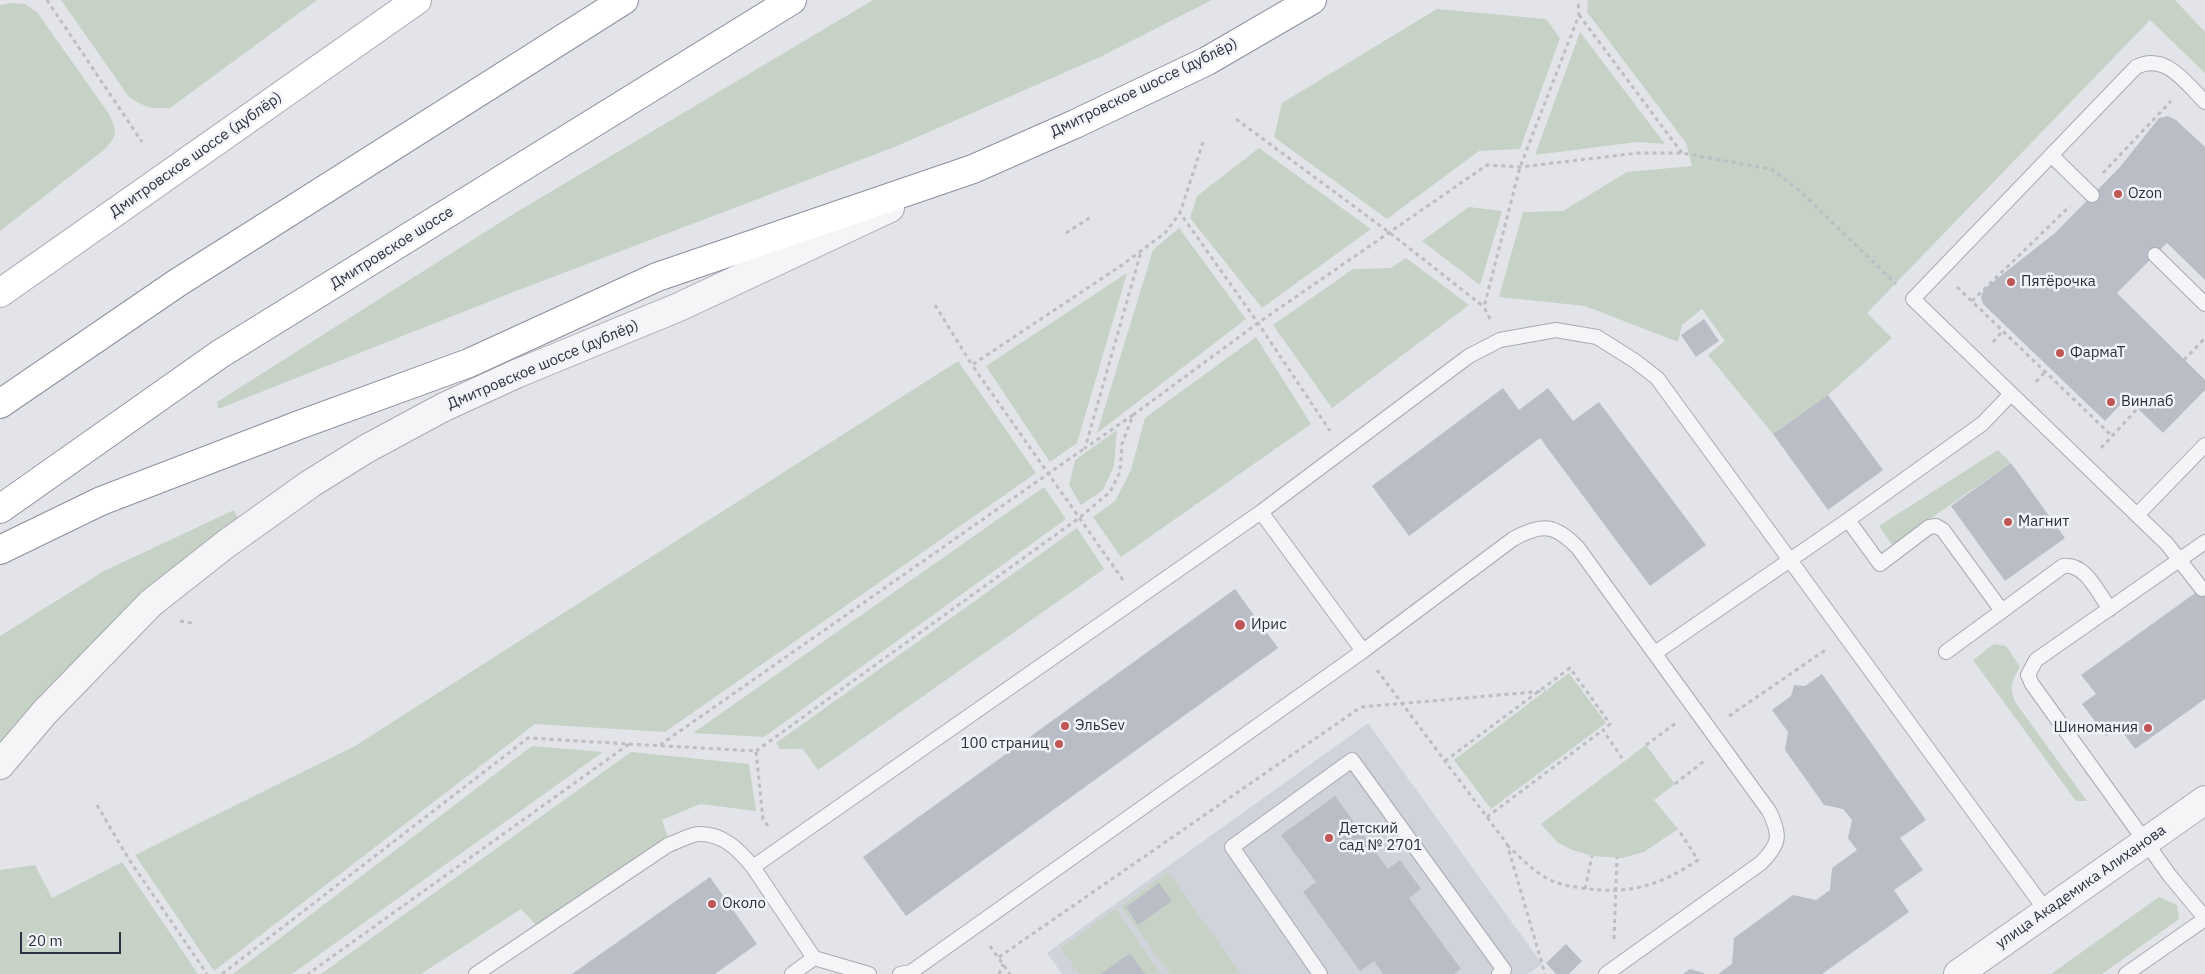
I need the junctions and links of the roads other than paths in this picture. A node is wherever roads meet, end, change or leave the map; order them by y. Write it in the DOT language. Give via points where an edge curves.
graph roads {
  1 [pos="417,0"];
  2 [pos="624,0"];
  3 [pos="792,0"];
  4 [pos="1312,0"];
  5 [pos="2205,102"];
  6 [pos="2051,155"];
  7 [pos="973,169"];
  8 [pos="2092,195"];
  9 [pos="2155,255"];
  10 [pos="0,294"];
  11 [pos="2205,304"];
  12 [pos="2011,394"];
  13 [pos="0,404"];
  14 [pos="2205,445"];
  15 [pos="0,509"];
  16 [pos="1261,512"];
  17 [pos="2137,515"];
  18 [pos="1848,520"];
  19 [pos="2205,542"];
  20 [pos="0,550"];
  21 [pos="2181,559"];
  22 [pos="1789,560"];
  23 [pos="2202,589"];
  24 [pos="2110,609"];
  25 [pos="2002,611"];
  26 [pos="1363,652"];
  27 [pos="1946,652"];
  28 [pos="1655,653"];
  29 [pos="0,765"];
  30 [pos="2205,800"];
  31 [pos="2146,842"];
  32 [pos="753,867"];
  33 [pos="2047,912"];
  34 [pos="2205,919"];
  35 [pos="814,958"];
  36 [pos="1609,971"];
  37 [pos="476,974"];
  38 [pos="792,974"];
  39 [pos="869,974"];
  40 [pos="900,974"];
  41 [pos="1320,974"];
  42 [pos="1499,974"];
  43 [pos="1958,974"];
  44 [pos="2126,974"];
  1 -- 10 [label="main road, Дмитровское шоссе (дублёр)"];
  2 -- 13 [label="main road" via="177,283"];
  3 -- 15 [label="main road, Дмитровское шоссе" via="220,354"];
  4 -- 7 [label="main road, Дмитровское шоссе (дублёр)" via="1207,61"];
  5 -- 6 [label="lane" via="2166,66 2158,62 2144,63 2136,67"];
  6 -- 8 [label="lane"];
  6 -- 12 [label="lane" via="1913,300"];
  7 -- 20 [label="main road, Дмитровское шоссе (дублёр)" via="658,277 469,363 101,501"];
  7 -- 29 [label="street, Дмитровское шоссе (дублёр)" via="679,307 444,407 366,449 233,538 151,604 45,712"];
  9 -- 11 [label="lane"];
  12 -- 17 [label="lane"];
  12 -- 18 [label="lane" via="1982,424"];
  14 -- 17 [label="lane"];
  16 -- 22 [label="lane" via="1469,356 1500,340 1556,330 1597,337 1657,378"];
  16 -- 26 [label="lane"];
  16 -- 32 [label="lane"];
  17 -- 21 [label="lane"];
  18 -- 22 [label="lane"];
  18 -- 25 [label="lane" via="1880,564 1929,527 1944,530"];
  19 -- 21 [label="lane"];
  21 -- 23 [label="lane"];
  21 -- 24 [label="lane"];
  22 -- 28 [label="lane"];
  22 -- 33 [label="lane"];
  24 -- 25 [label="lane" via="2080,568 2072,564 2063,566"];
  24 -- 31 [label="lane" via="2036,660 2028,675"];
  25 -- 27 [label="lane"];
  26 -- 28 [label="lane" via="1513,539 1530,529 1547,527 1563,532 1578,548"];
  26 -- 40 [label="lane" via="911,972"];
  28 -- 36 [label="lane" via="1769,811 1778,837 1774,850 1761,863"];
  30 -- 31 [label="street, улица Академика Алиханова"];
  31 -- 33 [label="street, улица Академика Алиханова"];
  31 -- 34 [label="lane"];
  32 -- 35 [label="lane"];
  32 -- 37 [label="lane" via="737,847 717,837 697,834 668,845"];
  33 -- 43 [label="street, улица Академика Алиханова"];
  34 -- 44 [label="lane"];
  35 -- 38 [label="lane"];
  35 -- 39 [label="lane"];
  41 -- 42 [label="lane" via="1232,847 1352,760 1504,970"];
}
